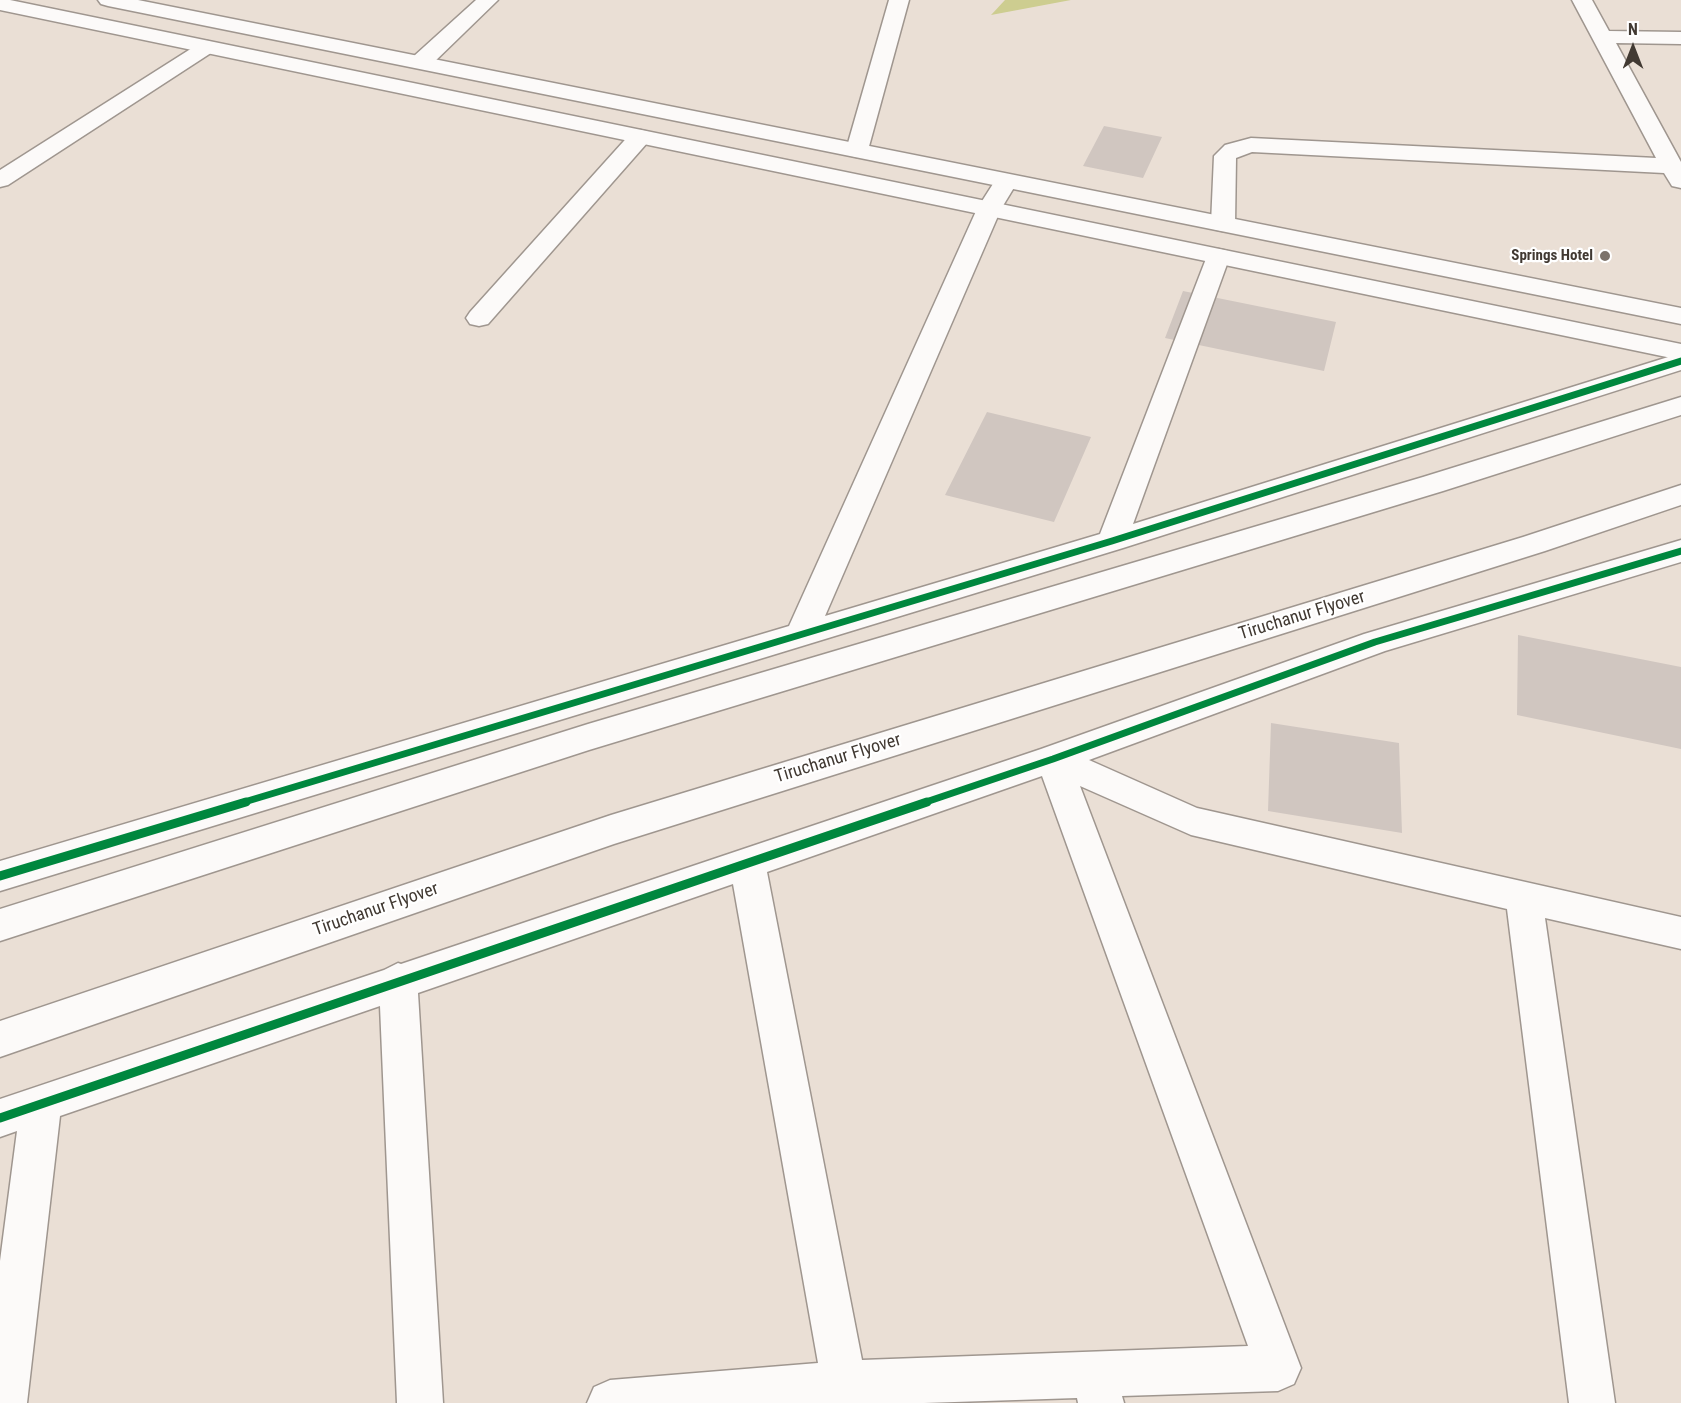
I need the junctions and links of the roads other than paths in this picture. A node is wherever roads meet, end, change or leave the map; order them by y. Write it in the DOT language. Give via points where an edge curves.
graph roads {
  1 [pos="110,0"];
  2 [pos="488,0"];
  3 [pos="898,0"];
  4 [pos="1582,0"];
  5 [pos="0,4"];
  6 [pos="72,19"];
  7 [pos="1601,37"];
  8 [pos="1681,38"];
  9 [pos="207,47"];
  10 [pos="422,61"];
  11 [pos="640,136"];
  12 [pos="857,150"];
  13 [pos="1677,174"];
  14 [pos="0,180"];
  15 [pos="1006,181"];
  16 [pos="989,209"];
  17 [pos="1223,224"];
  18 [pos="1218,256"];
  19 [pos="1681,316"];
  20 [pos="479,318"];
  21 [pos="1681,352"];
  22 [pos="1681,361"];
  23 [pos="1681,406"];
  24 [pos="1681,495"];
  25 [pos="1112,541"];
  26 [pos="1681,551"];
  27 [pos="802,633"];
  28 [pos="1053,759"];
  29 [pos="747,864"];
  30 [pos="0,876"];
  31 [pos="1524,897"];
  32 [pos="0,925"];
  33 [pos="1681,933"];
  34 [pos="398,980"];
  35 [pos="0,1039"];
  36 [pos="41,1104"];
  37 [pos="0,1118"];
  38 [pos="1098,1388"];
  39 [pos="846,1393"];
  40 [pos="4,1403"];
  41 [pos="420,1403"];
  42 [pos="610,1403"];
  43 [pos="1592,1403"];
  1 -- 6 [label="main road"];
  1 -- 10 [label="main road"];
  2 -- 10 [label="main road"];
  3 -- 12 [label="main road"];
  4 -- 7 [label="main road"];
  5 -- 6 [label="main road"];
  6 -- 9 [label="main road"];
  7 -- 8 [label="main road"];
  7 -- 13 [label="main road" via="1661,127"];
  9 -- 11 [label="main road"];
  9 -- 14 [label="main road"];
  10 -- 12 [label="main road"];
  11 -- 16 [label="main road"];
  11 -- 20 [label="main road"];
  12 -- 15 [label="main road"];
  13 -- 17 [label="main road" via="1251,145 1225,156"];
  15 -- 16 [label="main road"];
  15 -- 17 [label="main road"];
  16 -- 18 [label="main road"];
  16 -- 27 [label="main road"];
  17 -- 19 [label="main road"];
  18 -- 21 [label="main road"];
  18 -- 25 [label="main road"];
  22 -- 25 [label="main road"];
  23 -- 32 [label="main road" via="1399,495 588,737"];
  24 -- 35 [label="main road, Tiruchanur Flyover" via="1523,548 611,830"];
  25 -- 27 [label="main road"];
  26 -- 28 [label="main road" via="1375,642"];
  27 -- 30 [label="main road"];
  28 -- 29 [label="main road"];
  28 -- 31 [label="main road" via="1191,821"];
  28 -- 38 [label="main road" via="1278,1368"];
  29 -- 34 [label="main road"];
  29 -- 39 [label="main road"];
  31 -- 33 [label="main road"];
  31 -- 43 [label="main road"];
  34 -- 36 [label="main road"];
  34 -- 41 [label="main road"];
  36 -- 37 [label="main road"];
  36 -- 40 [label="main road"];
  38 -- 39 [label="main road"];
  39 -- 42 [label="main road"];
}
